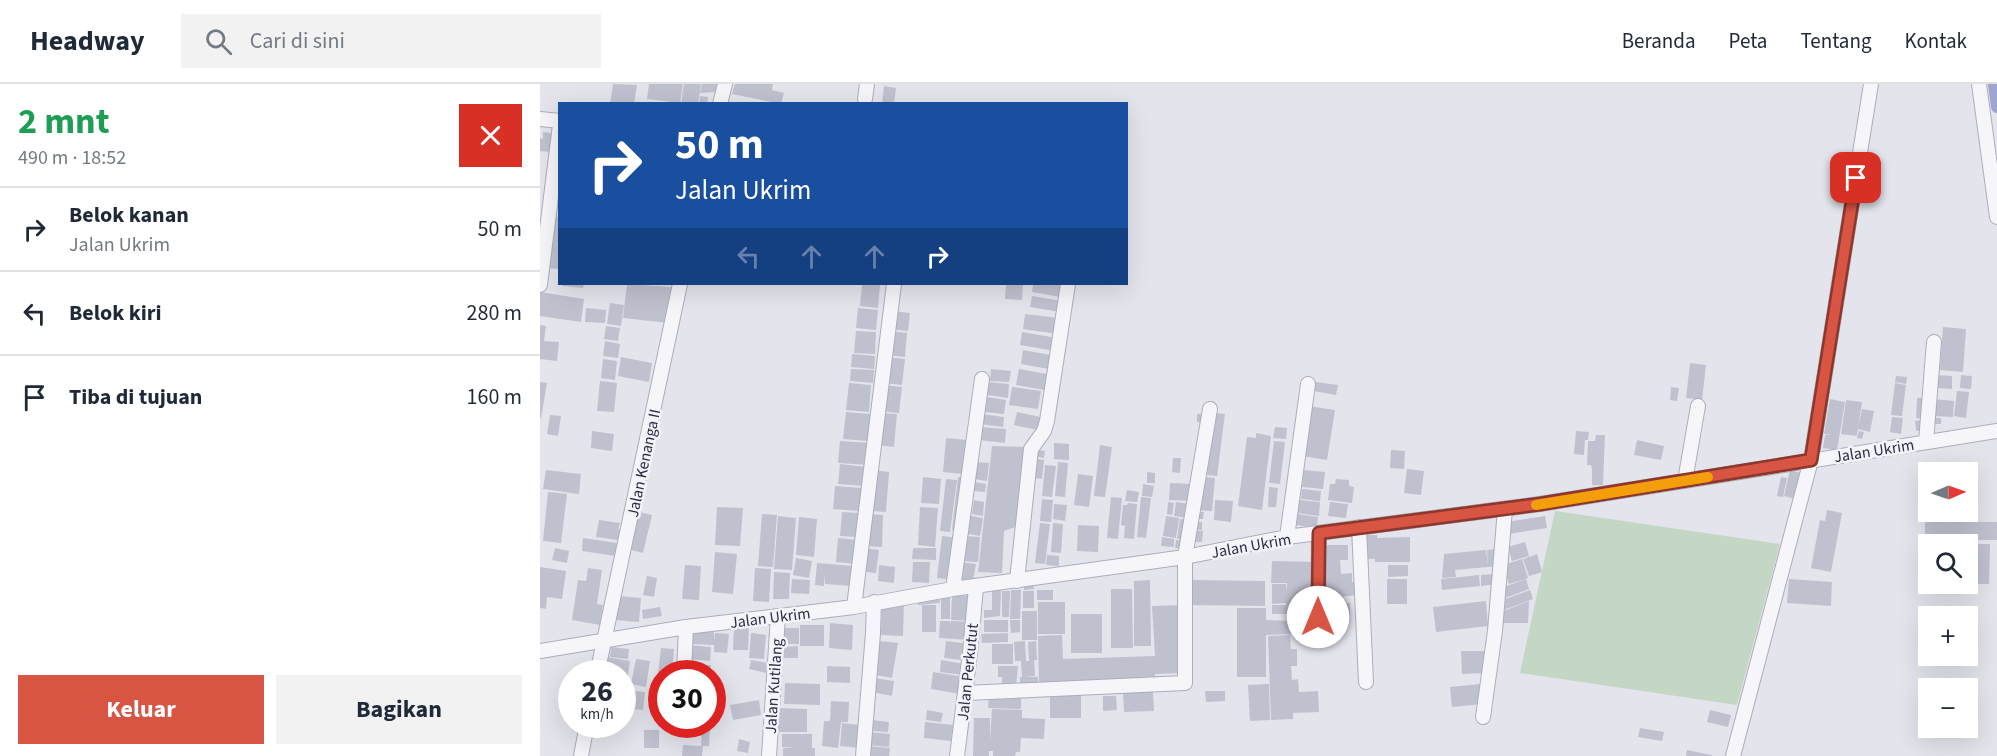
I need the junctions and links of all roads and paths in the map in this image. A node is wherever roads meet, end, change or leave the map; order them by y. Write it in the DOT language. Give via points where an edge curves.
graph roads {
  1 [pos="725,84"];
  2 [pos="867,84"];
  3 [pos="1871,84"];
  4 [pos="1979,84"];
  5 [pos="865,99"];
  6 [pos="720,102"];
  7 [pos="540,119"];
  8 [pos="558,123"];
  9 [pos="558,139"];
  10 [pos="1997,217"];
  11 [pos="540,285"];
  12 [pos="680,285"];
  13 [pos="894,285"];
  14 [pos="1068,285"];
  15 [pos="1934,342"];
  16 [pos="982,379"];
  17 [pos="1308,384"];
  18 [pos="1698,406"];
  19 [pos="1210,410"];
  20 [pos="1997,431"];
  21 [pos="1926,442"];
  22 [pos="1811,460"];
  23 [pos="1685,481"];
  24 [pos="1505,509"];
  25 [pos="1359,527"];
  26 [pos="1319,533"];
  27 [pos="1287,537"];
  28 [pos="1185,557"];
  29 [pos="1017,581"];
  30 [pos="976,587"];
  31 [pos="953,589"];
  32 [pos="874,602"];
  33 [pos="854,607"];
  34 [pos="778,616"];
  35 [pos="1318,617"];
  36 [pos="686,627"];
  37 [pos="603,642"];
  38 [pos="540,651"];
  39 [pos="600,660"];
  40 [pos="685,660"];
  41 [pos="1366,682"];
  42 [pos="966,693"];
  43 [pos="1483,717"];
  44 [pos="584,738"];
  45 [pos="581,756"];
  46 [pos="769,756"];
  47 [pos="864,756"];
  48 [pos="957,756"];
  49 [pos="1733,756"];
  1 -- 6 [label="street"];
  2 -- 5 [label="street"];
  3 -- 22 [label="street"];
  4 -- 10 [label="street"];
  7 -- 8 [label="street"];
  9 -- 11 [label="street"];
  12 -- 37 [label="street, Jalan Kenanga II"];
  13 -- 33 [label="street"];
  14 -- 29 [label="street" via="1047,421 1031,449"];
  15 -- 21 [label="street"];
  16 -- 31 [label="street"];
  17 -- 27 [label="street"];
  18 -- 23 [label="street"];
  19 -- 28 [label="street"];
  20 -- 21 [label="street, Jalan Ukrim"];
  21 -- 22 [label="street, Jalan Ukrim"];
  22 -- 23 [label="street, Jalan Ukrim"];
  22 -- 49 [label="street"];
  23 -- 24 [label="street, Jalan Ukrim"];
  24 -- 25 [label="street, Jalan Ukrim"];
  24 -- 43 [label="street"];
  25 -- 26 [label="street, Jalan Ukrim"];
  25 -- 41 [label="street"];
  26 -- 27 [label="street, Jalan Ukrim"];
  26 -- 35 [label="street"];
  27 -- 28 [label="street, Jalan Ukrim"];
  28 -- 29 [label="street, Jalan Ukrim"];
  28 -- 42 [label="street" via="1185,683"];
  29 -- 30 [label="street, Jalan Ukrim"];
  30 -- 31 [label="street, Jalan Ukrim"];
  30 -- 42 [label="street, Jalan Perkutut"];
  31 -- 32 [label="street, Jalan Ukrim"];
  32 -- 33 [label="street, Jalan Ukrim"];
  32 -- 47 [label="street"];
  33 -- 34 [label="street, Jalan Ukrim"];
  34 -- 36 [label="street, Jalan Ukrim"];
  34 -- 46 [label="street, Jalan Kutilang"];
  36 -- 37 [label="street, Jalan Ukrim"];
  36 -- 40 [label="street"];
  37 -- 38 [label="street, Jalan Ukrim"];
  37 -- 39 [label="street, Jalan Kenanga II"];
  42 -- 48 [label="street, Jalan Perkutut"];
  44 -- 45 [label="street"];
}
